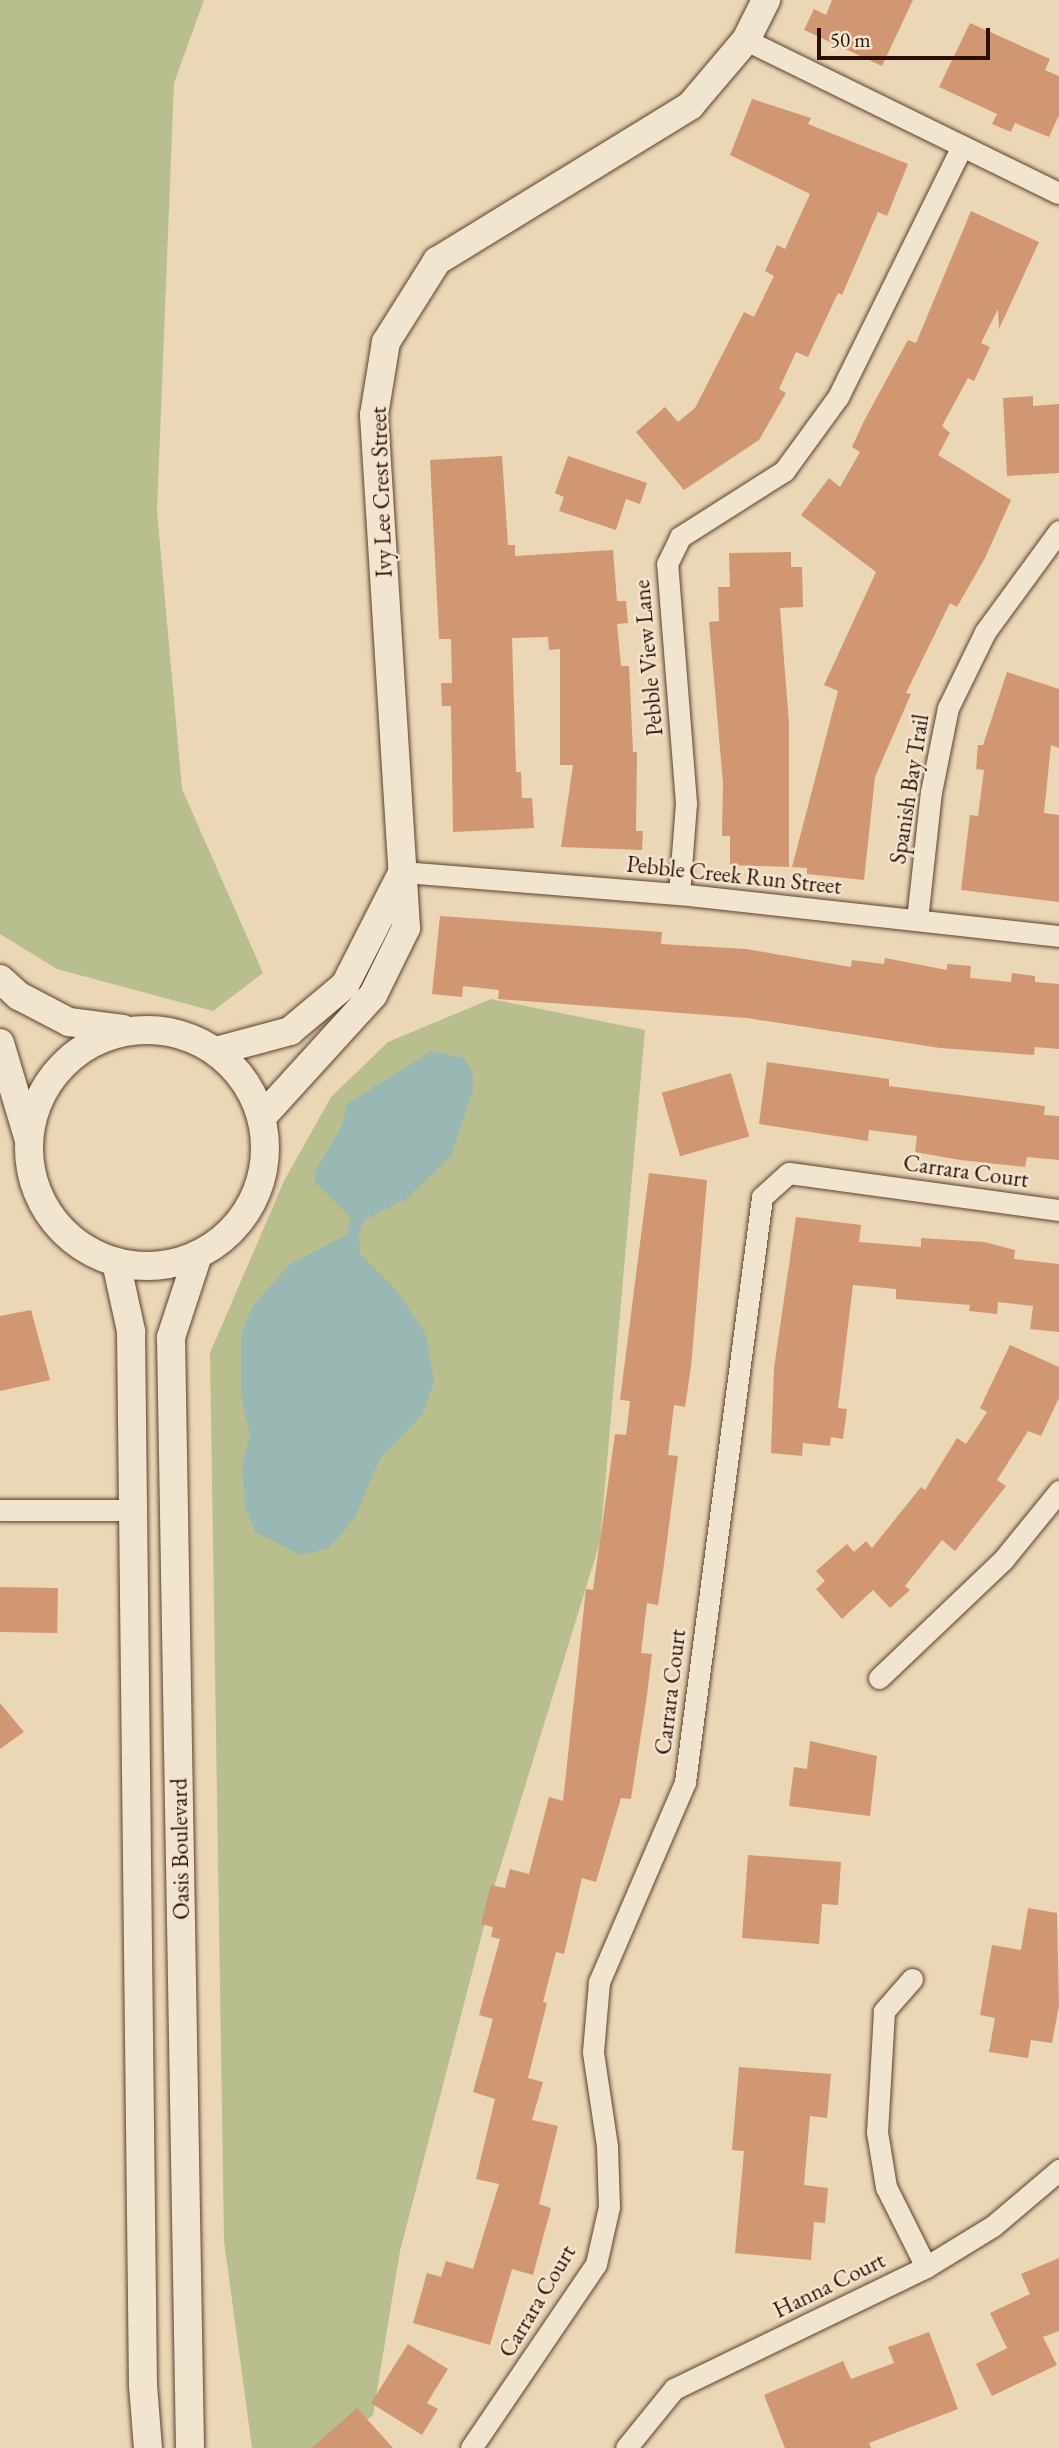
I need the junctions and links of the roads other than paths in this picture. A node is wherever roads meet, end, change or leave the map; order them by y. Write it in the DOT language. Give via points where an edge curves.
graph roads {
  1 [pos="766,0"];
  2 [pos="746,40"];
  3 [pos="962,146"];
  4 [pos="1059,193"];
  5 [pos="1059,531"];
  6 [pos="402,872"];
  7 [pos="678,894"];
  8 [pos="917,920"];
  9 [pos="1059,936"];
  10 [pos="0,979"];
  11 [pos="136,1030"];
  12 [pos="0,1044"];
  13 [pos="216,1051"];
  14 [pos="262,1117"];
  15 [pos="29,1138"];
  16 [pos="1059,1210"];
  17 [pos="198,1255"];
  18 [pos="116,1262"];
  19 [pos="1059,1492"];
  20 [pos="0,1510"];
  21 [pos="133,1510"];
  22 [pos="879,1678"];
  23 [pos="912,1979"];
  24 [pos="1059,2170"];
  25 [pos="926,2267"];
  26 [pos="148,2448"];
  27 [pos="190,2448"];
  28 [pos="471,2448"];
  29 [pos="626,2448"];
  1 -- 2 [label="main road, Ivy Lee Crest Street"];
  2 -- 3 [label="street"];
  2 -- 6 [label="main road, Ivy Lee Crest Street" via="690,106 437,261 386,342 374,415"];
  3 -- 4 [label="street"];
  3 -- 7 [label="street, Pebble View Lane" via="838,397 784,471 680,537 667,565 687,803"];
  5 -- 8 [label="street, Spanish Bay Trail" via="985,632 948,708 931,792"];
  6 -- 7 [label="street, Pebble Creek Run Street"];
  6 -- 13 [label="main road" via="345,985 290,1031"];
  6 -- 14 [label="main road, Ivy Lee Crest Street" via="406,928 373,995"];
  7 -- 8 [label="street, Pebble Creek Run Street"];
  8 -- 9 [label="street, Pebble Creek Run Street"];
  10 -- 11 [label="main road" via="19,996 69,1022"];
  11 -- 13 [label="main road" via="164,1031"];
  11 -- 15 [label="main road" via="96,1041 63,1065 39,1098"];
  12 -- 15 [label="main road"];
  13 -- 14 [label="main road" via="245,1080"];
  14 -- 17 [label="main road" via="266,1158 255,1198 232,1232"];
  15 -- 18 [label="main road" via="32,1178 49,1216 78,1245"];
  16 -- 28 [label="street, Carrara Court" via="789,1173 762,1197 685,1782 599,1982 593,2052 607,2146 609,2207 596,2264"];
  17 -- 18 [label="main road" via="157,1265"];
  17 -- 27 [label="main road, Oasis Boulevard" via="171,1337"];
  18 -- 21 [label="main road, Oasis Boulevard" via="131,1331"];
  19 -- 22 [label="street" via="1003,1560"];
  20 -- 21 [label="street"];
  21 -- 26 [label="main road, Oasis Boulevard" via="143,2385"];
  23 -- 25 [label="street" via="884,2011 877,2132 886,2187"];
  24 -- 25 [label="street, Hanna Court" via="993,2226"];
  25 -- 29 [label="street, Hanna Court" via="674,2389"];
}
